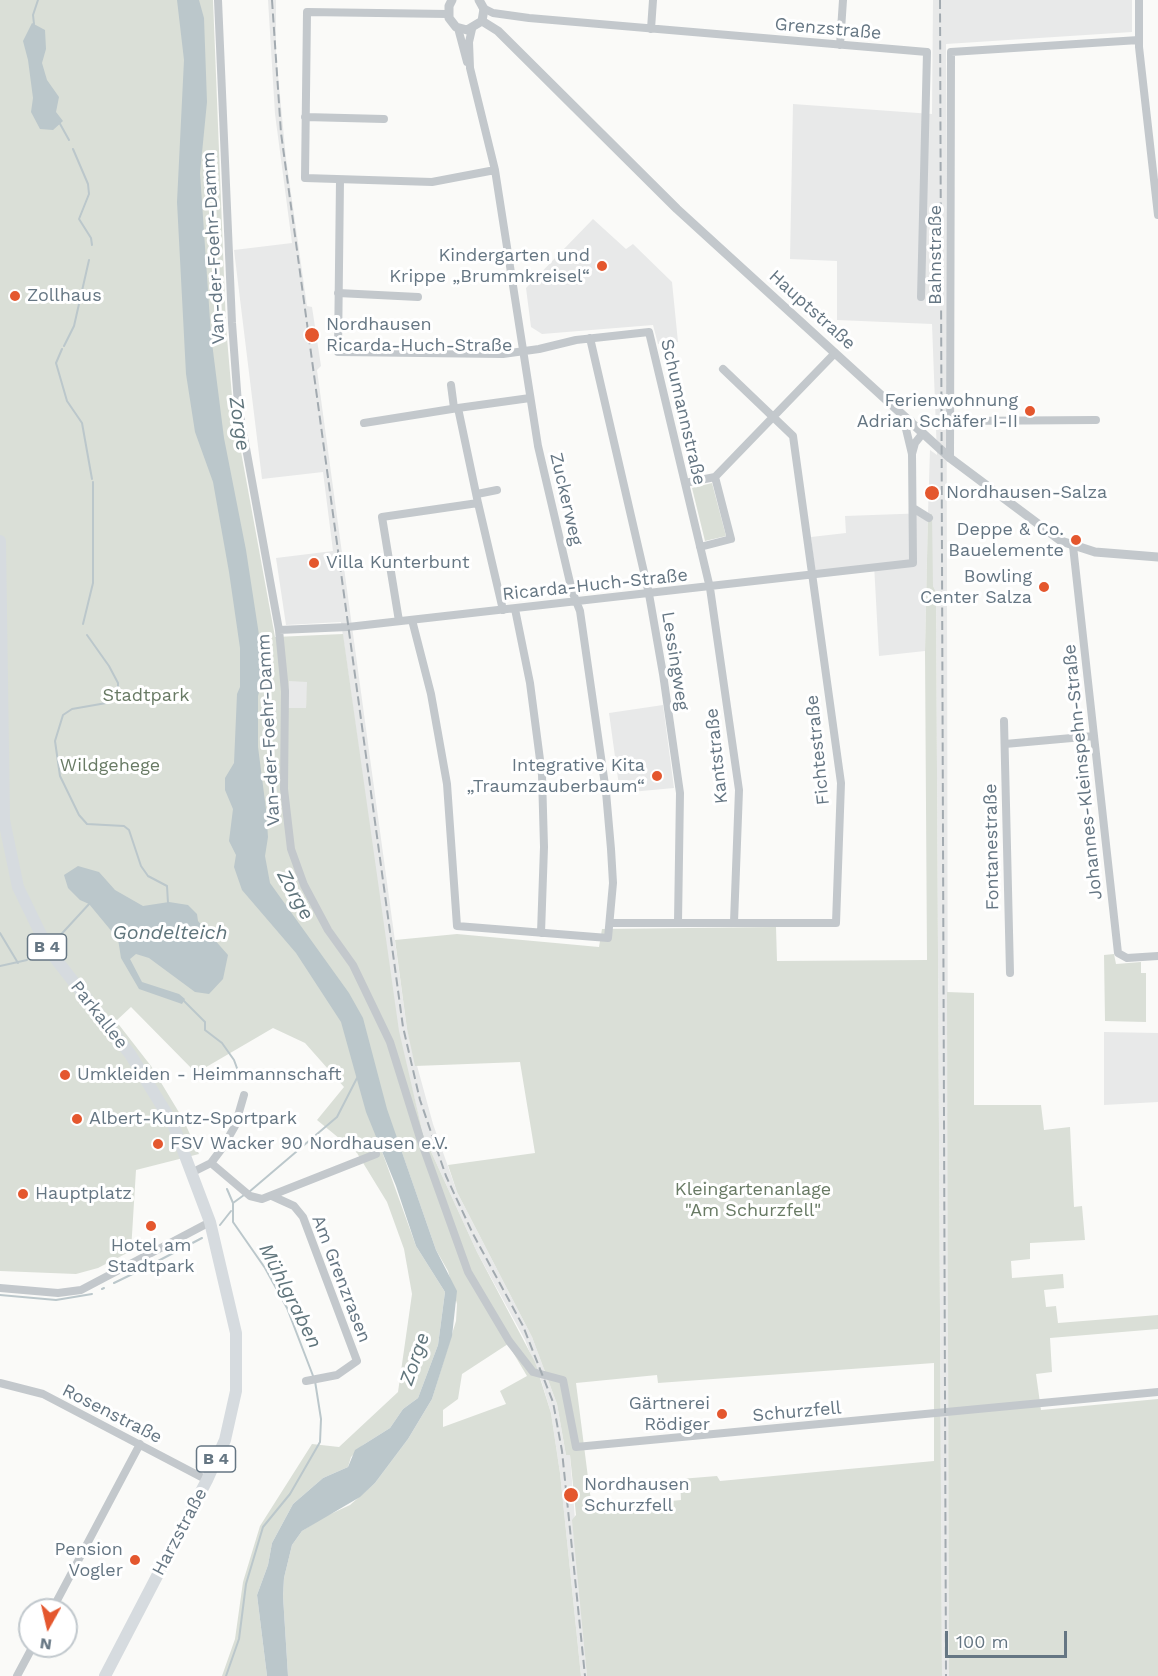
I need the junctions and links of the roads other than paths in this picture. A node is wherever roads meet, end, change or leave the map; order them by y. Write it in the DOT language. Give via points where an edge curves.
graph roads {
  1 [pos="218,0"];
  2 [pos="452,0"];
  3 [pos="653,0"];
  4 [pos="843,0"];
  5 [pos="1139,0"];
  6 [pos="481,4"];
  7 [pos="448,14"];
  8 [pos="482,21"];
  9 [pos="458,28"];
  10 [pos="471,29"];
  11 [pos="651,29"];
  12 [pos="1139,40"];
  13 [pos="840,45"];
  14 [pos="470,68"];
  15 [pos="305,117"];
  16 [pos="384,119"];
  17 [pos="1155,166"];
  18 [pos="495,170"];
  19 [pos="340,180"];
  20 [pos="1158,215"];
  21 [pos="338,293"];
  22 [pos="418,297"];
  23 [pos="921,297"];
  24 [pos="590,338"];
  25 [pos="523,352"];
  26 [pos="836,353"];
  27 [pos="723,369"];
  28 [pos="451,385"];
  29 [pos="530,399"];
  30 [pos="456,408"];
  31 [pos="774,416"];
  32 [pos="1096,420"];
  33 [pos="911,421"];
  34 [pos="951,421"];
  35 [pos="364,423"];
  36 [pos="923,433"];
  37 [pos="912,454"];
  38 [pos="950,458"];
  39 [pos="715,477"];
  40 [pos="685,483"];
  41 [pos="497,490"];
  42 [pos="477,494"];
  43 [pos="478,503"];
  44 [pos="913,508"];
  45 [pos="929,518"];
  46 [pos="0,541"];
  47 [pos="1073,546"];
  48 [pos="700,547"];
  49 [pos="1158,557"];
  50 [pos="812,575"];
  51 [pos="710,588"];
  52 [pos="649,594"];
  53 [pos="576,602"];
  54 [pos="515,609"];
  55 [pos="503,610"];
  56 [pos="412,620"];
  57 [pos="399,621"];
  58 [pos="279,630"];
  59 [pos="1004,721"];
  60 [pos="1094,736"];
  61 [pos="1005,744"];
  62 [pos="678,922"];
  63 [pos="734,922"];
  64 [pos="610,923"];
  65 [pos="541,933"];
  66 [pos="1158,956"];
  67 [pos="1010,973"];
  68 [pos="244,1095"];
  69 [pos="376,1154"];
  70 [pos="211,1163"];
  71 [pos="193,1172"];
  72 [pos="272,1196"];
  73 [pos="210,1222"];
  74 [pos="0,1288"];
  75 [pos="509,1341"];
  76 [pos="312,1380"];
  77 [pos="0,1383"];
  78 [pos="1158,1392"];
  79 [pos="140,1444"];
  80 [pos="207,1480"];
  81 [pos="58,1598"];
  82 [pos="27,1658"];
  83 [pos="17,1676"];
  84 [pos="105,1676"];
  1 -- 58 [label="street, Van-der-Foehr-Damm" via="238,404"];
  2 -- 7 [label="street"];
  3 -- 11 [label="street"];
  4 -- 13 [label="street"];
  5 -- 12 [label="street"];
  6 -- 8 [label="street"];
  6 -- 11 [label="street, Grenzstraße" via="493,13"];
  7 -- 9 [label="street"];
  7 -- 15 [label="street" via="307,12"];
  8 -- 10 [label="street"];
  8 -- 26 [label="street, Hauptstraße" via="498,32 677,209"];
  9 -- 10 [label="street"];
  9 -- 14 [label="street, Zuckerweg"];
  10 -- 14 [label="street, Zuckerweg"];
  11 -- 13 [label="street, Grenzstraße"];
  12 -- 17 [label="street"];
  12 -- 34 [label="street, Bahnstraße" via="951,52"];
  13 -- 23 [label="street, Grenzstraße" via="927,52"];
  14 -- 18 [label="street, Zuckerweg"];
  15 -- 16 [label="street"];
  15 -- 19 [label="street" via="305,178"];
  17 -- 20 [label="street"];
  18 -- 19 [label="street" via="432,182"];
  18 -- 25 [label="street, Zuckerweg"];
  19 -- 21 [label="street"];
  21 -- 22 [label="street"];
  21 -- 25 [label="street, Schumannstraße" via="338,352"];
  24 -- 25 [label="street, Schumannstraße"];
  24 -- 40 [label="street, Schumannstraße" via="649,332"];
  24 -- 52 [label="street, Lessingweg"];
  25 -- 29 [label="street, Zuckerweg"];
  26 -- 31 [label="street"];
  26 -- 33 [label="street, Hauptstraße"];
  27 -- 31 [label="street, Fichtestraße"];
  28 -- 30 [label="street"];
  29 -- 30 [label="street"];
  29 -- 53 [label="street, Zuckerweg"];
  30 -- 35 [label="street"];
  30 -- 42 [label="street"];
  31 -- 39 [label="street"];
  31 -- 50 [label="street, Fichtestraße" via="794,436"];
  32 -- 34 [label="street"];
  33 -- 36 [label="street, Hauptstraße"];
  33 -- 37 [label="street" via="906,429"];
  34 -- 38 [label="street, Bahnstraße"];
  36 -- 37 [label="street"];
  36 -- 38 [label="street, Hauptstraße"];
  37 -- 44 [label="street"];
  38 -- 47 [label="street, Hauptstraße" via="1020,512"];
  39 -- 40 [label="street"];
  39 -- 48 [label="street" via="731,539"];
  40 -- 48 [label="street, Schumannstraße"];
  41 -- 42 [label="street"];
  42 -- 43 [label="street"];
  43 -- 55 [label="street"];
  43 -- 57 [label="street" via="382,517"];
  44 -- 45 [label="street"];
  44 -- 50 [label="street, Ricarda-Huch-Straße" via="914,563"];
  46 -- 71 [label="main road, Parkallee / B 4" via="4,820 18,887 48,949 153,1088"];
  47 -- 49 [label="street, Hauptstraße" via="1095,552"];
  47 -- 60 [label="street, Johannes-Kleinspehn-Straße"];
  48 -- 51 [label="street, Schumannstraße"];
  50 -- 51 [label="street, Ricarda-Huch-Straße"];
  50 -- 63 [label="street, Fichtestraße" via="840,783 836,923"];
  51 -- 52 [label="street, Ricarda-Huch-Straße"];
  51 -- 63 [label="street, Kantstraße" via="739,790"];
  52 -- 53 [label="street, Ricarda-Huch-Straße"];
  52 -- 62 [label="street, Lessingweg" via="680,793"];
  53 -- 54 [label="street, Ricarda-Huch-Straße"];
  53 -- 64 [label="street, Zuckerweg" via="606,792 613,883"];
  54 -- 55 [label="street, Ricarda-Huch-Straße"];
  54 -- 65 [label="street" via="532,694 542,776"];
  55 -- 56 [label="street, Ricarda-Huch-Straße"];
  56 -- 57 [label="street, Ricarda-Huch-Straße"];
  56 -- 65 [label="street" via="431,694 447,784 457,926"];
  57 -- 58 [label="street, Ricarda-Huch-Straße"];
  58 -- 75 [label="street, Van-der-Foehr-Damm" via="285,691 284,789 291,849 304,885 328,930 353,965 390,1042 468,1272"];
  59 -- 61 [label="street, Fontanestraße"];
  60 -- 61 [label="street"];
  60 -- 66 [label="street, Johannes-Kleinspehn-Straße" via="1118,953 1127,958"];
  61 -- 67 [label="street, Fontanestraße"];
  62 -- 63 [label="street"];
  62 -- 64 [label="street"];
  64 -- 65 [label="street, Zuckerweg" via="608,938"];
  68 -- 70 [label="street" via="235,1126"];
  69 -- 72 [label="street"];
  70 -- 71 [label="street"];
  70 -- 72 [label="street, Am Grenzrasen" via="247,1193 262,1199"];
  71 -- 73 [label="main road, Harzstraße / B 4"];
  72 -- 76 [label="street, Am Grenzrasen" via="294,1206 303,1217 357,1361 337,1375"];
  73 -- 74 [label="street" via="81,1290 58,1293"];
  73 -- 80 [label="main road, Harzstraße / B 4" via="233,1311 238,1370 225,1440"];
  75 -- 78 [label="street, Schurzfell" via="533,1372 563,1380 576,1447"];
  77 -- 79 [label="street, Rosenstraße" via="43,1394"];
  79 -- 80 [label="street, Rosenstraße"];
  79 -- 81 [label="street"];
  80 -- 84 [label="main road, Harzstraße / B 4"];
  82 -- 83 [label="street"];
}
